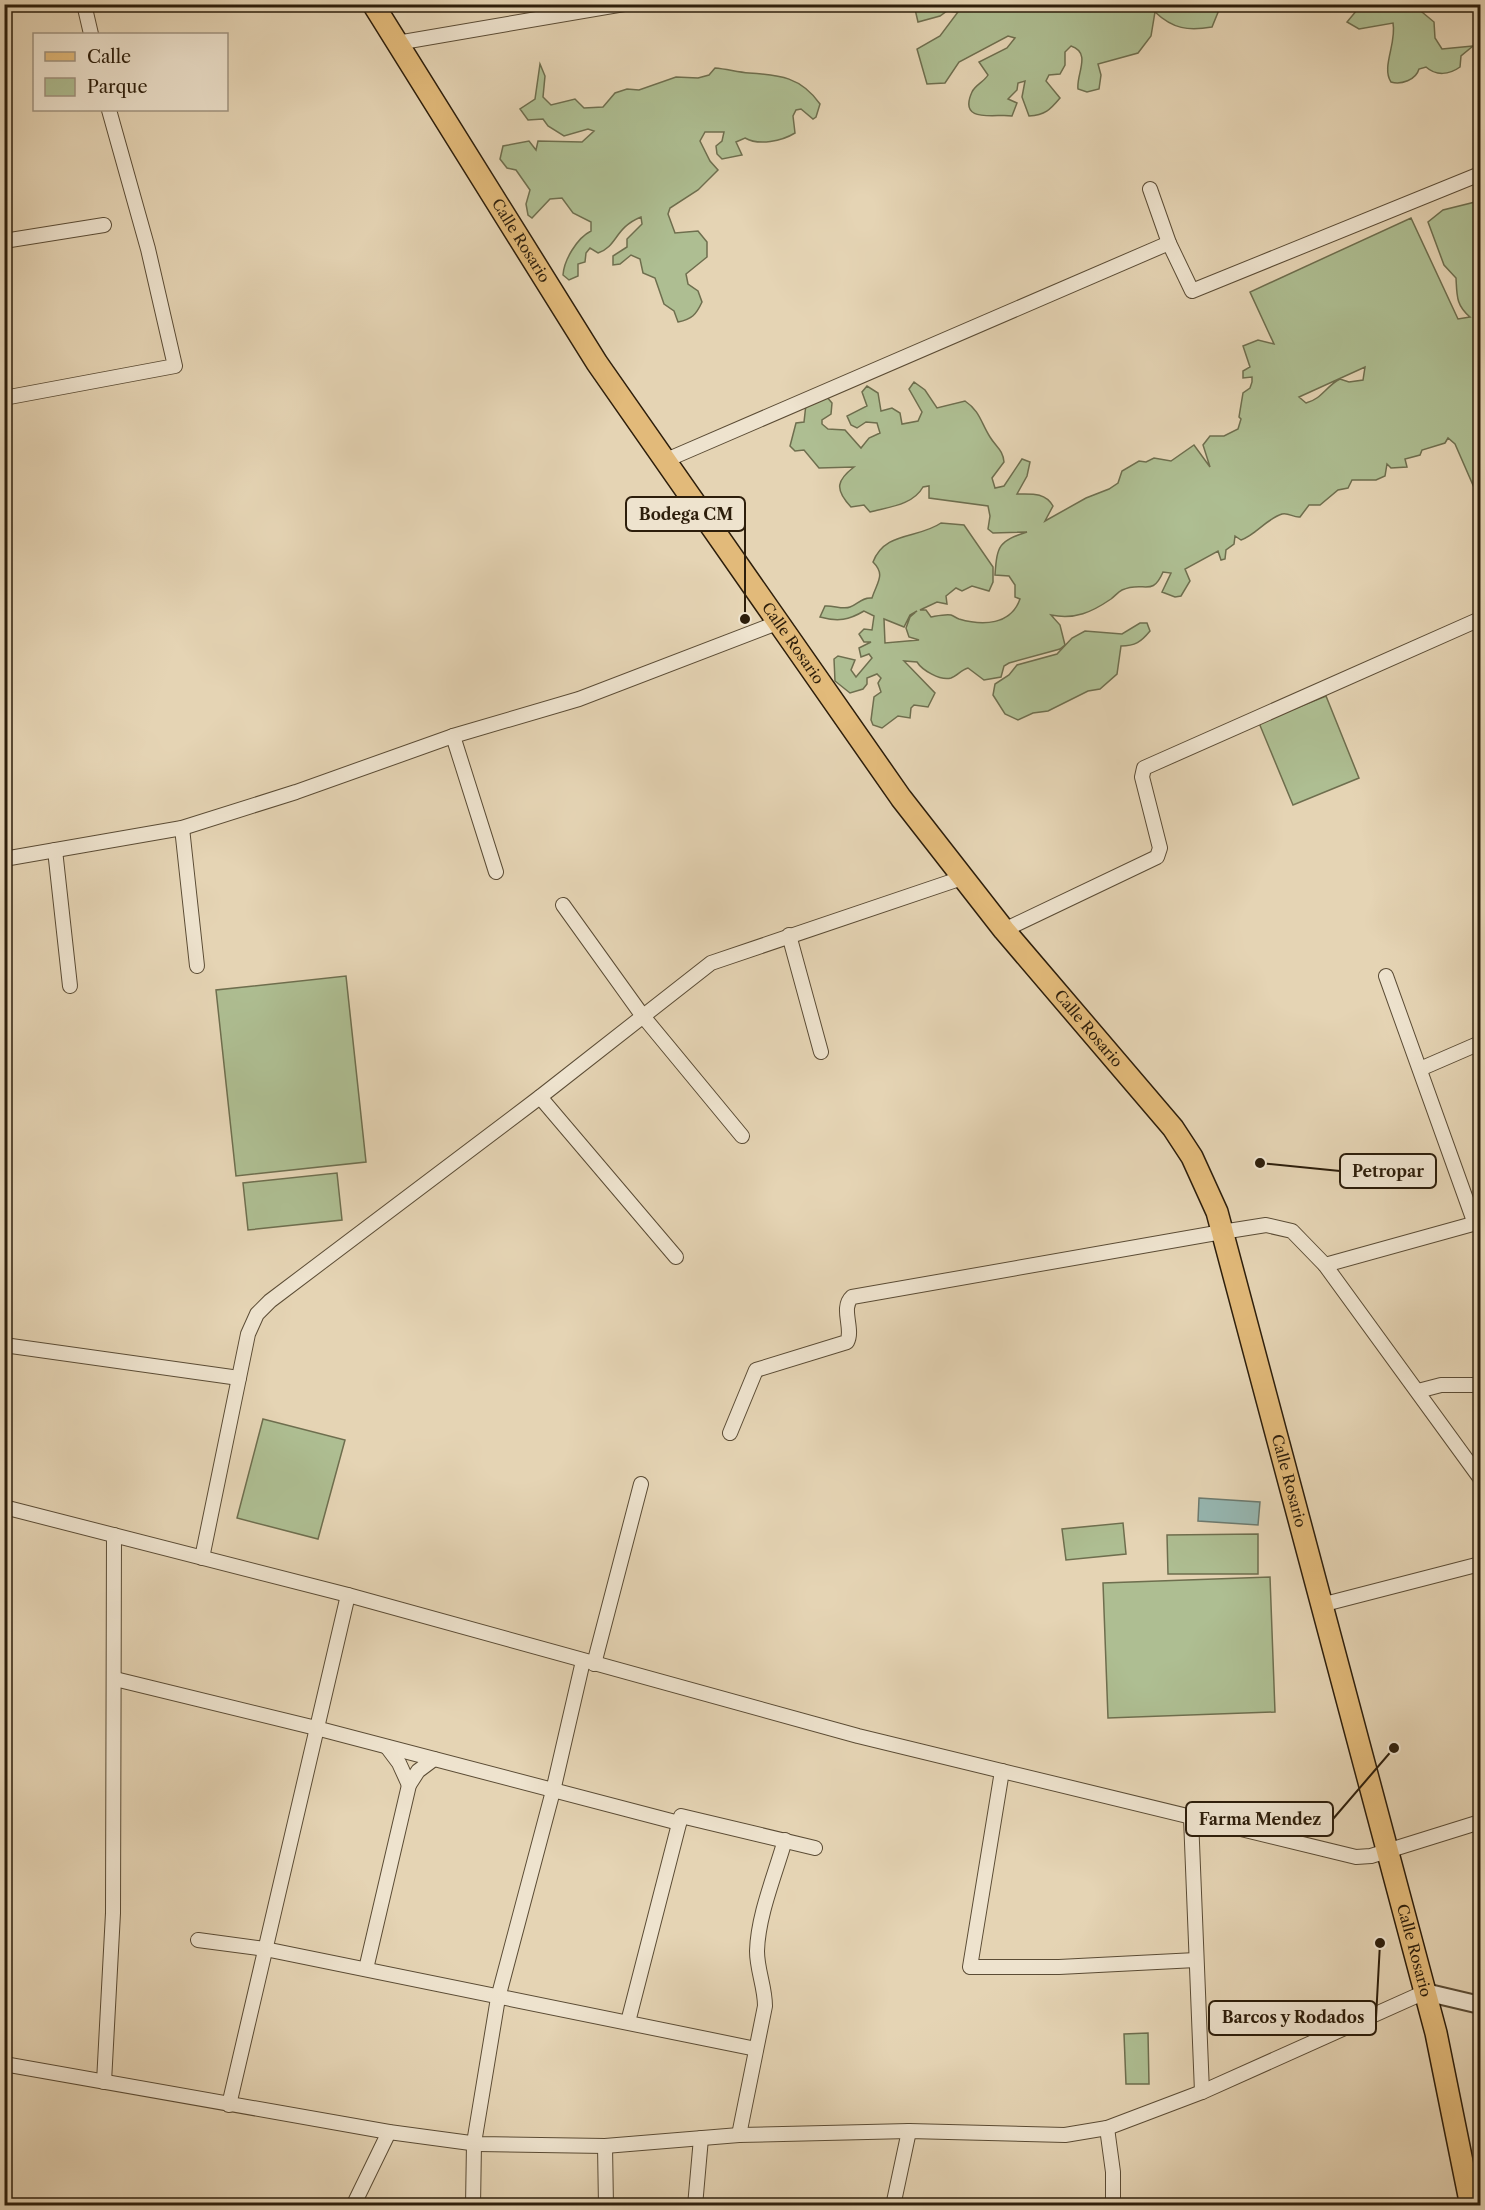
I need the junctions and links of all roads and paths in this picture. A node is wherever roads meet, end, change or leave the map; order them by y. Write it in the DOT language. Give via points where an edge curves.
graph roads {
  1 [pos="84,4"];
  2 [pos="374,4"];
  3 [pos="624,4"];
  4 [pos="91,33"];
  5 [pos="397,43"];
  6 [pos="109,111"];
  7 [pos="1480,174"];
  8 [pos="1150,189"];
  9 [pos="104,225"];
  10 [pos="4,241"];
  11 [pos="1169,243"];
  12 [pos="4,398"];
  13 [pos="664,461"];
  14 [pos="1480,619"];
  15 [pos="777,623"];
  16 [pos="453,736"];
  17 [pos="182,828"];
  18 [pos="55,850"];
  19 [pos="4,859"];
  20 [pos="496,872"];
  21 [pos="962,878"];
  22 [pos="563,905"];
  23 [pos="1004,930"];
  24 [pos="789,935"];
  25 [pos="196,966"];
  26 [pos="1386,976"];
  27 [pos="70,986"];
  28 [pos="642,1015"];
  29 [pos="1480,1043"];
  30 [pos="821,1052"];
  31 [pos="1420,1069"];
  32 [pos="540,1097"];
  33 [pos="742,1136"];
  34 [pos="1478,1223"];
  35 [pos="1222,1232"];
  36 [pos="676,1257"];
  37 [pos="1325,1265"];
  38 [pos="4,1345"];
  39 [pos="239,1378"];
  40 [pos="1480,1385"];
  41 [pos="1418,1391"];
  42 [pos="730,1433"];
  43 [pos="1480,1478"];
  44 [pos="641,1484"];
  45 [pos="4,1507"];
  46 [pos="114,1535"];
  47 [pos="202,1558"];
  48 [pos="1480,1564"];
  49 [pos="348,1595"];
  50 [pos="1321,1605"];
  51 [pos="588,1663"];
  52 [pos="115,1679"];
  53 [pos="316,1728"];
  54 [pos="387,1747"];
  55 [pos="434,1759"];
  56 [pos="1002,1771"];
  57 [pos="409,1785"];
  58 [pos="553,1791"];
  59 [pos="1191,1818"];
  60 [pos="1480,1822"];
  61 [pos="679,1823"];
  62 [pos="785,1840"];
  63 [pos="814,1848"];
  64 [pos="1387,1851"];
  65 [pos="198,1940"];
  66 [pos="265,1948"];
  67 [pos="1196,1960"];
  68 [pos="366,1969"];
  69 [pos="1425,1992"];
  70 [pos="498,1998"];
  71 [pos="1480,2005"];
  72 [pos="628,2022"];
  73 [pos="756,2049"];
  74 [pos="4,2064"];
  75 [pos="104,2082"];
  76 [pos="1202,2092"];
  77 [pos="229,2105"];
  78 [pos="1107,2128"];
  79 [pos="909,2131"];
  80 [pos="389,2132"];
  81 [pos="739,2135"];
  82 [pos="701,2138"];
  83 [pos="474,2143"];
  84 [pos="605,2146"];
  85 [pos="353,2205"];
  86 [pos="473,2205"];
  87 [pos="606,2205"];
  88 [pos="694,2205"];
  89 [pos="893,2205"];
  90 [pos="1113,2205"];
  91 [pos="1471,2205"];
  1 -- 4 [label="street"];
  2 -- 5 [label="main road, Calle Rosario"];
  3 -- 5 [label="street"];
  5 -- 13 [label="main road, Calle Rosario" via="591,353"];
  6 -- 12 [label="street" via="148,249 175,366"];
  7 -- 11 [label="street" via="1192,291"];
  8 -- 11 [label="street"];
  9 -- 10 [label="street"];
  11 -- 13 [label="street"];
  13 -- 15 [label="main road, Calle Rosario"];
  14 -- 23 [label="street" via="1144,768 1142,777 1161,848 1157,857"];
  15 -- 16 [label="street" via="631,681"];
  15 -- 21 [label="main road, Calle Rosario"];
  16 -- 17 [label="street"];
  16 -- 20 [label="street"];
  17 -- 18 [label="street"];
  17 -- 25 [label="street"];
  18 -- 19 [label="street"];
  18 -- 27 [label="street"];
  21 -- 23 [label="main road, Calle Rosario"];
  21 -- 24 [label="street"];
  22 -- 28 [label="street"];
  23 -- 35 [label="main road, Calle Rosario" via="1173,1128 1192,1156"];
  24 -- 28 [label="street" via="711,963"];
  24 -- 30 [label="street"];
  26 -- 31 [label="street"];
  28 -- 32 [label="street"];
  28 -- 33 [label="street"];
  29 -- 31 [label="street"];
  31 -- 34 [label="street"];
  32 -- 36 [label="street"];
  32 -- 39 [label="street" via="270,1301 252,1321"];
  34 -- 37 [label="street"];
  35 -- 37 [label="street" via="1279,1226 1292,1231"];
  35 -- 42 [label="street" via="852,1297 847,1306 847,1342 756,1370"];
  35 -- 50 [label="main road, Calle Rosario"];
  37 -- 41 [label="street"];
  38 -- 39 [label="street"];
  39 -- 47 [label="street"];
  40 -- 41 [label="street" via="1441,1385"];
  41 -- 43 [label="street"];
  44 -- 51 [label="street"];
  45 -- 46 [label="street"];
  46 -- 47 [label="street"];
  46 -- 52 [label="street"];
  47 -- 49 [label="street"];
  48 -- 50 [label="street"];
  49 -- 51 [label="street"];
  49 -- 53 [label="street"];
  50 -- 64 [label="main road, Calle Rosario"];
  51 -- 56 [label="street"];
  51 -- 58 [label="street"];
  52 -- 53 [label="street"];
  52 -- 75 [label="street" via="113,1913"];
  53 -- 54 [label="street"];
  53 -- 66 [label="street"];
  54 -- 55 [label="street"];
  54 -- 57 [label="street"];
  55 -- 57 [label="street" via="418,1771"];
  55 -- 58 [label="street"];
  56 -- 59 [label="street"];
  56 -- 67 [label="street" via="970,1967"];
  57 -- 68 [label="street"];
  58 -- 61 [label="street"];
  58 -- 70 [label="street"];
  59 -- 64 [label="street" via="1356,1857"];
  59 -- 67 [label="street"];
  60 -- 64 [label="street"];
  61 -- 62 [label="street" via="682,1816"];
  61 -- 72 [label="street"];
  62 -- 63 [label="street"];
  62 -- 73 [label="street" via="758,1938 765,2007"];
  64 -- 69 [label="main road, Calle Rosario"];
  65 -- 66 [label="street"];
  66 -- 68 [label="street"];
  66 -- 77 [label="street"];
  67 -- 76 [label="street"];
  68 -- 70 [label="street"];
  69 -- 71 [label="street"];
  69 -- 76 [label="street"];
  69 -- 91 [label="main road, Calle Rosario"];
  70 -- 72 [label="street"];
  70 -- 83 [label="street"];
  72 -- 73 [label="street"];
  73 -- 81 [label="street"];
  74 -- 75 [label="street"];
  75 -- 77 [label="street"];
  76 -- 78 [label="street"];
  77 -- 80 [label="street"];
  78 -- 79 [label="street" via="1039,2136"];
  78 -- 90 [label="street"];
  79 -- 81 [label="street"];
  79 -- 89 [label="street"];
  80 -- 83 [label="street"];
  80 -- 85 [label="street"];
  81 -- 82 [label="street"];
  82 -- 84 [label="street"];
  82 -- 88 [label="street"];
  83 -- 84 [label="street"];
  83 -- 86 [label="street"];
  84 -- 87 [label="street"];
}
